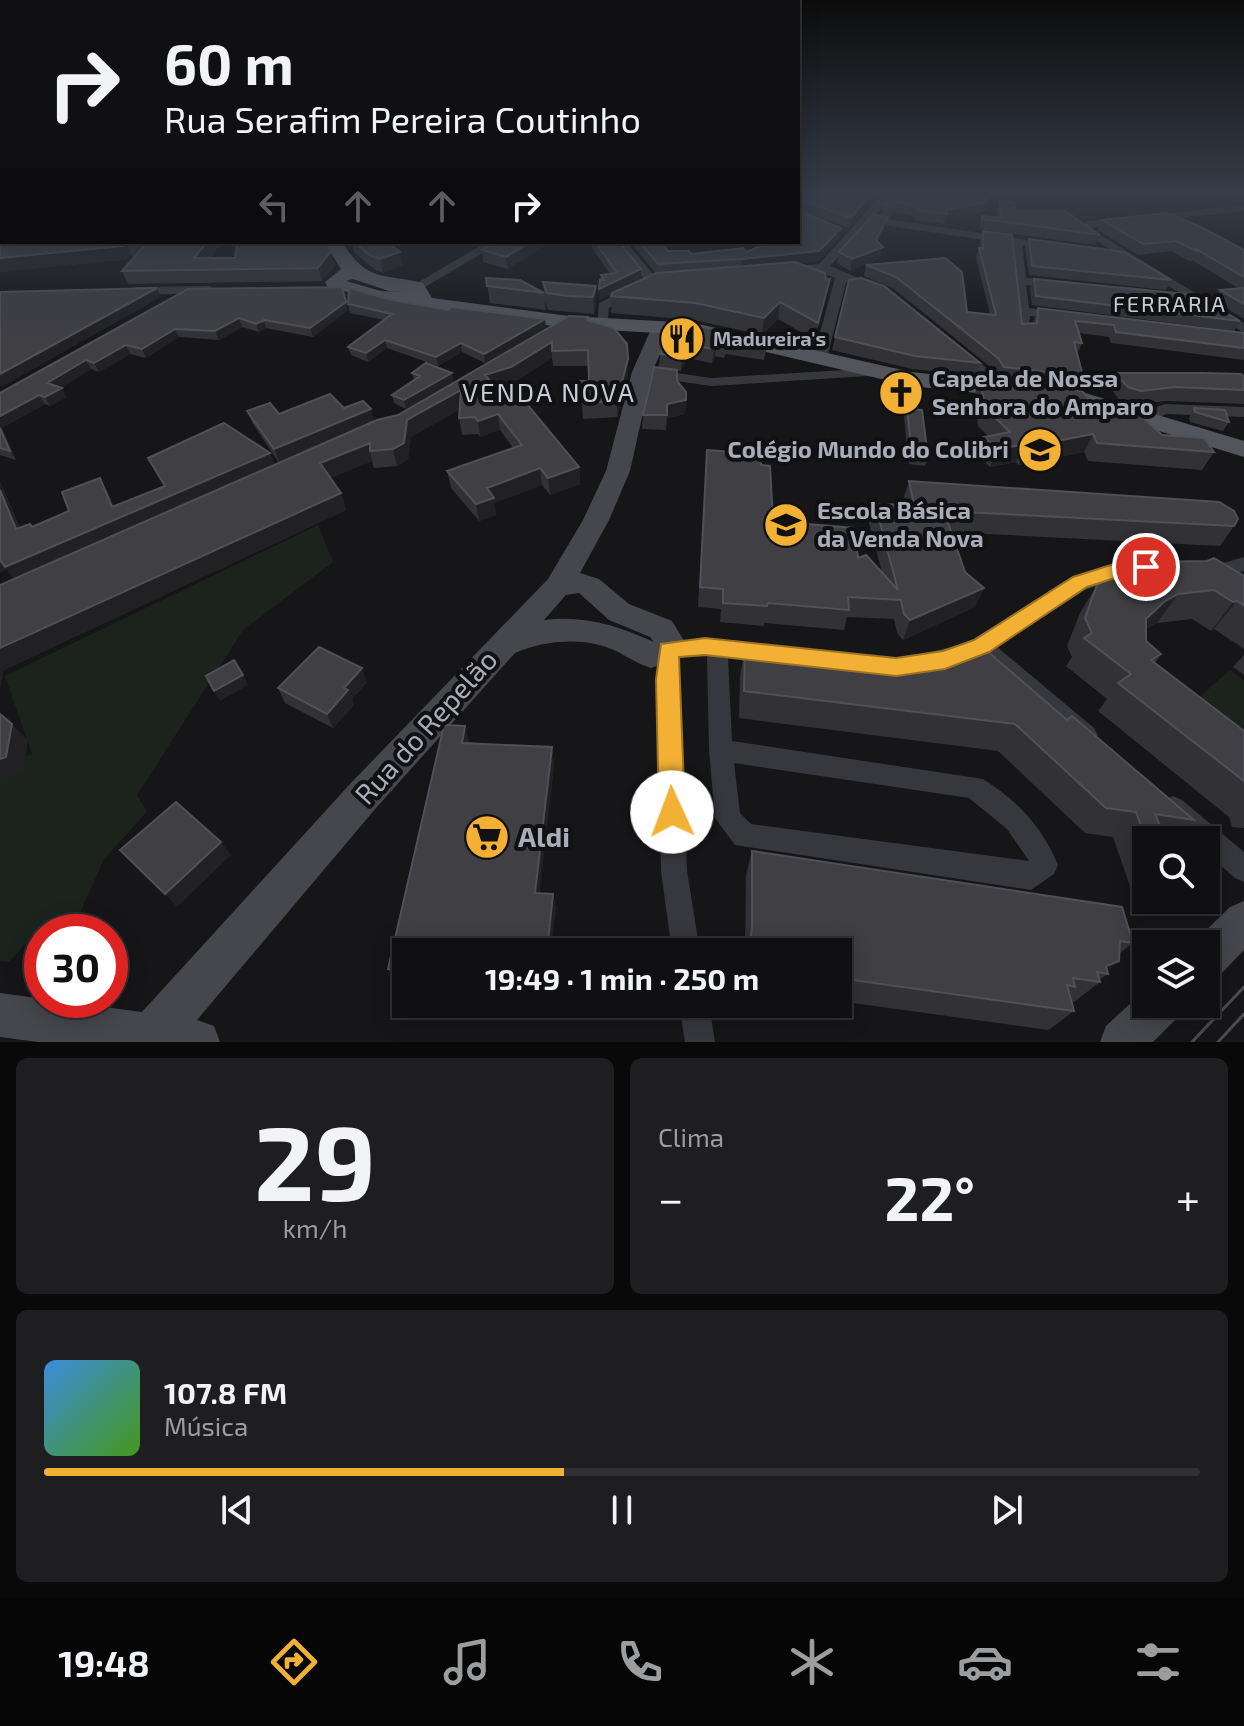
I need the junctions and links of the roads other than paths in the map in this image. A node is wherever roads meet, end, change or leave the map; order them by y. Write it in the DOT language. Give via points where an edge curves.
graph roads {
  1 [pos="839,242"];
  2 [pos="1016,242"];
  3 [pos="1101,242"];
  4 [pos="333,244"];
  5 [pos="492,244"];
  6 [pos="622,244"];
  7 [pos="1062,248"];
  8 [pos="1093,252"];
  9 [pos="1123,256"];
  10 [pos="823,267"];
  11 [pos="780,273"];
  12 [pos="841,277"];
  13 [pos="1021,281"];
  14 [pos="653,282"];
  15 [pos="668,282"];
  16 [pos="1069,286"];
  17 [pos="189,290"];
  18 [pos="218,290"];
  19 [pos="125,291"];
  20 [pos="887,293"];
  21 [pos="417,295"];
  22 [pos="1163,296"];
  23 [pos="1195,299"];
  24 [pos="162,306"];
  25 [pos="1023,311"];
  26 [pos="1071,317"];
  27 [pos="569,322"];
  28 [pos="602,323"];
  29 [pos="662,327"];
  30 [pos="1244,329"];
  31 [pos="1025,330"];
  32 [pos="545,336"];
  33 [pos="1228,337"];
  34 [pos="1244,339"];
  35 [pos="952,346"];
  36 [pos="820,358"];
  37 [pos="642,372"];
  38 [pos="879,372"];
  39 [pos="994,388"];
  40 [pos="1244,412"];
  41 [pos="1148,419"];
  42 [pos="1244,449"];
  43 [pos="589,532"];
  44 [pos="1244,564"];
  45 [pos="1216,574"];
  46 [pos="1235,585"];
  47 [pos="589,586"];
  48 [pos="549,596"];
  49 [pos="558,632"];
  50 [pos="982,646"];
  51 [pos="498,648"];
  52 [pos="711,648"];
  53 [pos="662,653"];
  54 [pos="790,657"];
  55 [pos="896,667"];
  56 [pos="721,750"];
  57 [pos="1110,755"];
  58 [pos="1159,797"];
  59 [pos="1244,869"];
  60 [pos="1244,921"];
  61 [pos="684,938"];
  62 [pos="1220,945"];
  63 [pos="0,1015"];
  64 [pos="696,1018"];
  65 [pos="1147,1018"];
  66 [pos="146,1039"];
  67 [pos="198,1042"];
  68 [pos="700,1042"];
  69 [pos="1122,1042"];
  1 -- 10 [label="street"];
  2 -- 7 [label="street"];
  2 -- 13 [label="street"];
  3 -- 9 [label="street"];
  4 -- 21 [label="main road" via="340,279"];
  5 -- 21 [label="street"];
  6 -- 14 [label="street"];
  8 -- 9 [label="street"];
  9 -- 23 [label="street"];
  10 -- 11 [label="street"];
  10 -- 12 [label="street"];
  12 -- 20 [label="street"];
  12 -- 36 [label="street"];
  13 -- 16 [label="street"];
  13 -- 25 [label="street"];
  14 -- 15 [label="street"];
  14 -- 28 [label="street" via="603,306"];
  17 -- 18 [label="street"];
  17 -- 19 [label="street"];
  17 -- 24 [label="street"];
  21 -- 27 [label="main road"];
  22 -- 23 [label="street"];
  23 -- 30 [label="street"];
  25 -- 26 [label="street"];
  25 -- 31 [label="street"];
  27 -- 28 [label="main road"];
  27 -- 32 [label="street"];
  28 -- 29 [label="main road"];
  29 -- 36 [label="main road" via="694,329"];
  29 -- 37 [label="street, Rua do Repelão"];
  33 -- 34 [label="street"];
  35 -- 39 [label="street" via="987,375"];
  36 -- 38 [label="main road"];
  37 -- 38 [label="street" via="711,382"];
  37 -- 43 [label="street, Rua do Repelão" via="618,471"];
  38 -- 39 [label="main road"];
  39 -- 41 [label="main road" via="1077,398"];
  40 -- 41 [label="street" via="1166,409"];
  41 -- 42 [label="main road"];
  43 -- 47 [label="street" via="583,572"];
  43 -- 48 [label="street, Rua do Repelão"];
  44 -- 45 [label="street"];
  45 -- 46 [label="street"];
  45 -- 50 [label="street" via="1146,567 1117,570 1080,582"];
  47 -- 48 [label="street" via="579,583"];
  47 -- 53 [label="street"];
  48 -- 49 [label="street" via="538,611 543,624"];
  48 -- 51 [label="street, Rua do Repelão"];
  49 -- 51 [label="street" via="537,632"];
  49 -- 53 [label="street" via="603,634"];
  50 -- 55 [label="street" via="945,660"];
  50 -- 57 [label="street"];
  51 -- 66 [label="street, Rua do Repelão"];
  52 -- 53 [label="street"];
  52 -- 54 [label="street"];
  52 -- 56 [label="street"];
  53 -- 61 [label="street" via="674,871"];
  56 -- 56 [label="street" via="728,818 744,836 1031,877 1045,865 1033,838 994,799 974,787"];
  58 -- 59 [label="street"];
  60 -- 62 [label="street"];
  63 -- 66 [label="street"];
  64 -- 68 [label="street"];
  65 -- 69 [label="street"];
  66 -- 67 [label="street"];
}
